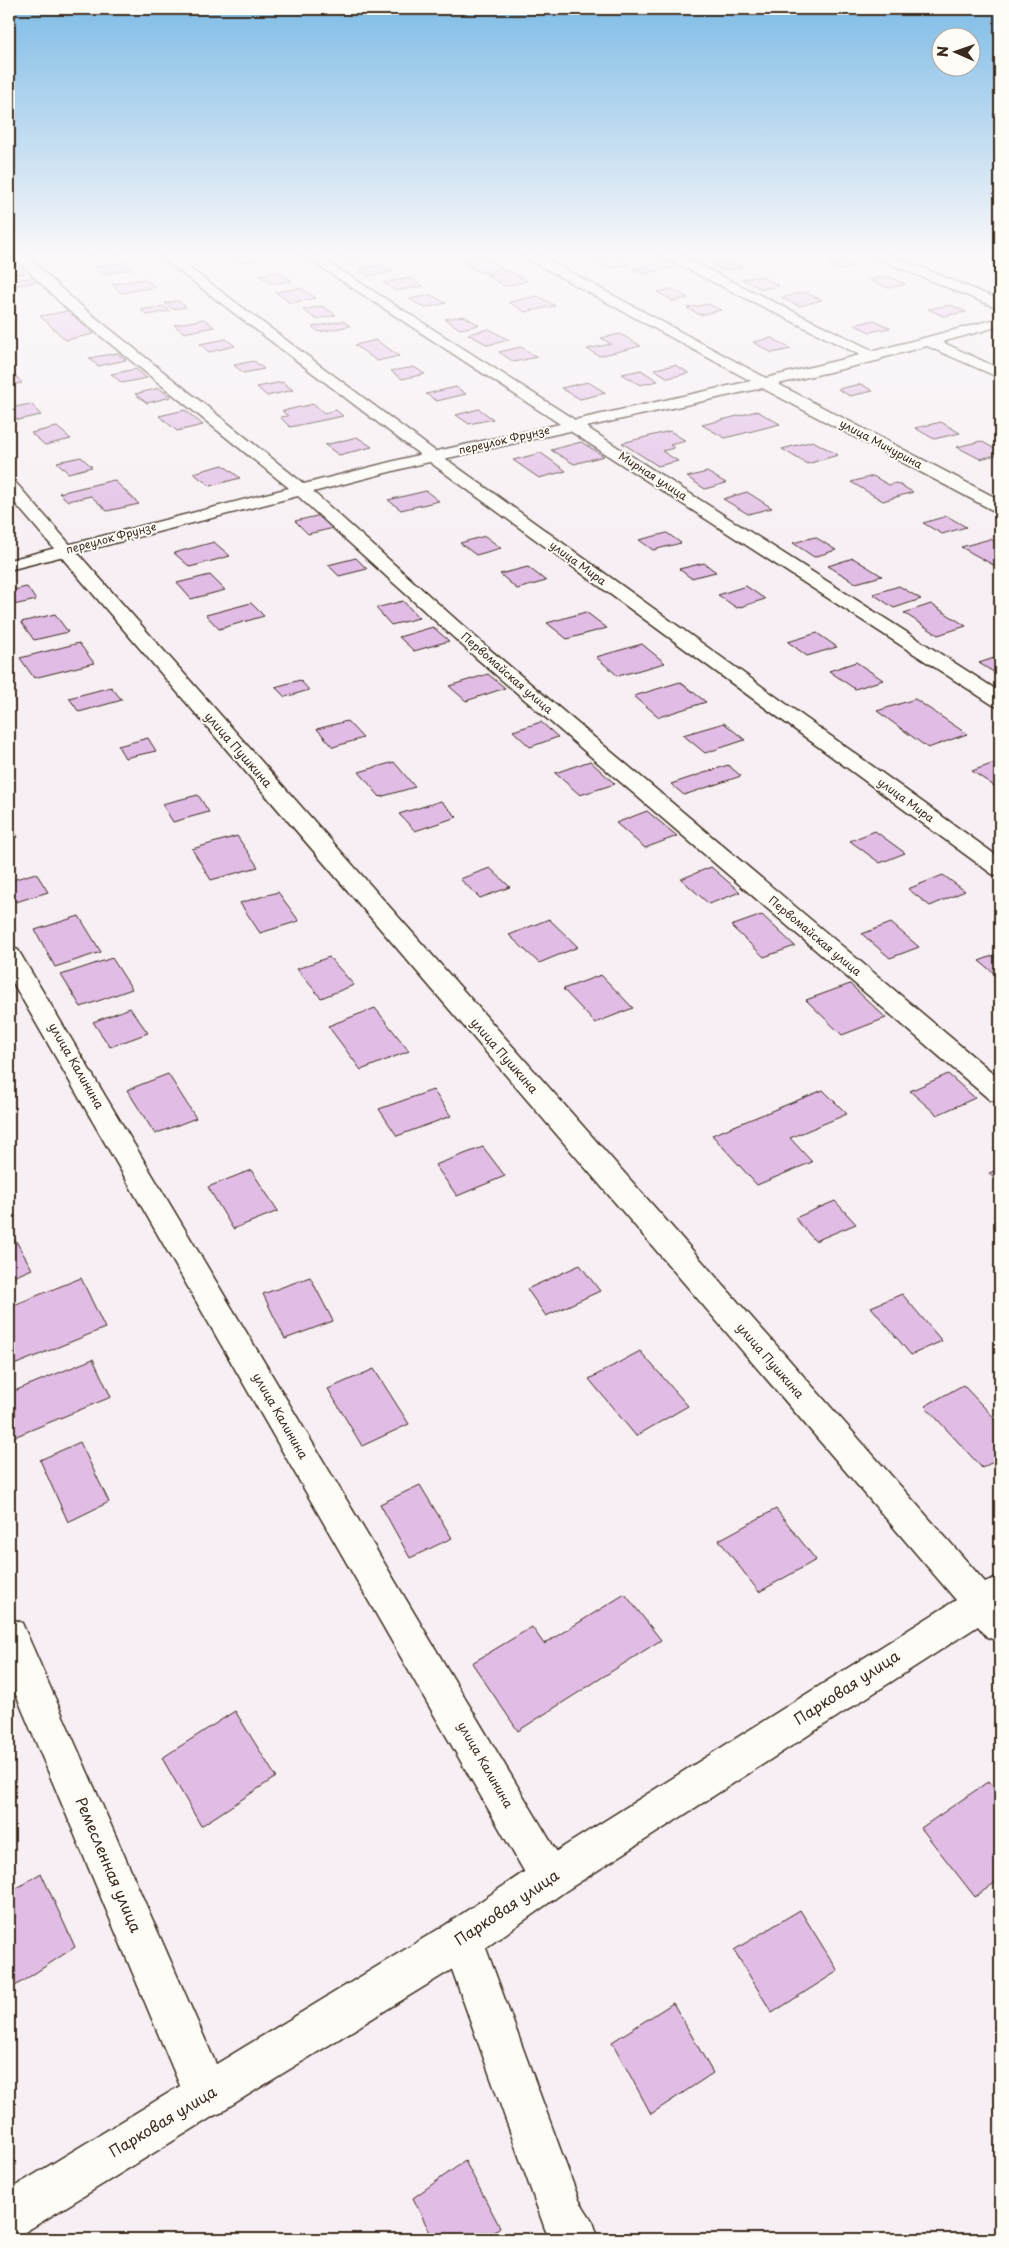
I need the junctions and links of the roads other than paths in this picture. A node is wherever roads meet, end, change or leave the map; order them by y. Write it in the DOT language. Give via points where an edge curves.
graph roads {
  1 [pos="136,357"];
  2 [pos="300,357"];
  3 [pos="468,357"];
  4 [pos="717,357"];
  5 [pos="875,357"];
  6 [pos="963,357"];
  7 [pos="1000,374"];
  8 [pos="763,382"];
  9 [pos="573,424"];
  10 [pos="433,457"];
  11 [pos="9,486"];
  12 [pos="300,489"];
  13 [pos="1000,507"];
  14 [pos="64,551"];
  15 [pos="9,564"];
  16 [pos="1000,702"];
  17 [pos="1000,869"];
  18 [pos="9,955"];
  19 [pos="1000,1093"];
  20 [pos="994,1607"];
  21 [pos="9,1635"];
  22 [pos="550,1878"];
  23 [pos="462,1939"];
  24 [pos="207,2096"];
  25 [pos="9,2216"];
  26 [pos="576,2239"];
  1 -- 12 [label="street, Первомайская улица"];
  2 -- 10 [label="street, улица Мира"];
  3 -- 9 [label="street, Мирная улица"];
  4 -- 8 [label="street, улица Мичурина"];
  5 -- 8 [label="street, переулок Фрунзе"];
  6 -- 7 [label="street"];
  8 -- 9 [label="street, переулок Фрунзе"];
  8 -- 13 [label="street, улица Мичурина"];
  9 -- 10 [label="street, переулок Фрунзе"];
  9 -- 16 [label="street, Мирная улица"];
  10 -- 12 [label="street, переулок Фрунзе"];
  10 -- 17 [label="street, улица Мира"];
  11 -- 14 [label="street, улица Пушкина"];
  12 -- 14 [label="street, переулок Фрунзе"];
  12 -- 19 [label="street, Первомайская улица" via="481,652"];
  14 -- 15 [label="street, переулок Фрунзе"];
  14 -- 20 [label="street, улица Пушкина"];
  18 -- 22 [label="street, улица Калинина"];
  20 -- 22 [label="street, Парковая улица"];
  21 -- 24 [label="street, Ремесленная улица"];
  22 -- 23 [label="street, Парковая улица"];
  23 -- 24 [label="street, Парковая улица"];
  23 -- 26 [label="street" via="562,2213"];
  24 -- 25 [label="street, Парковая улица"];
}
